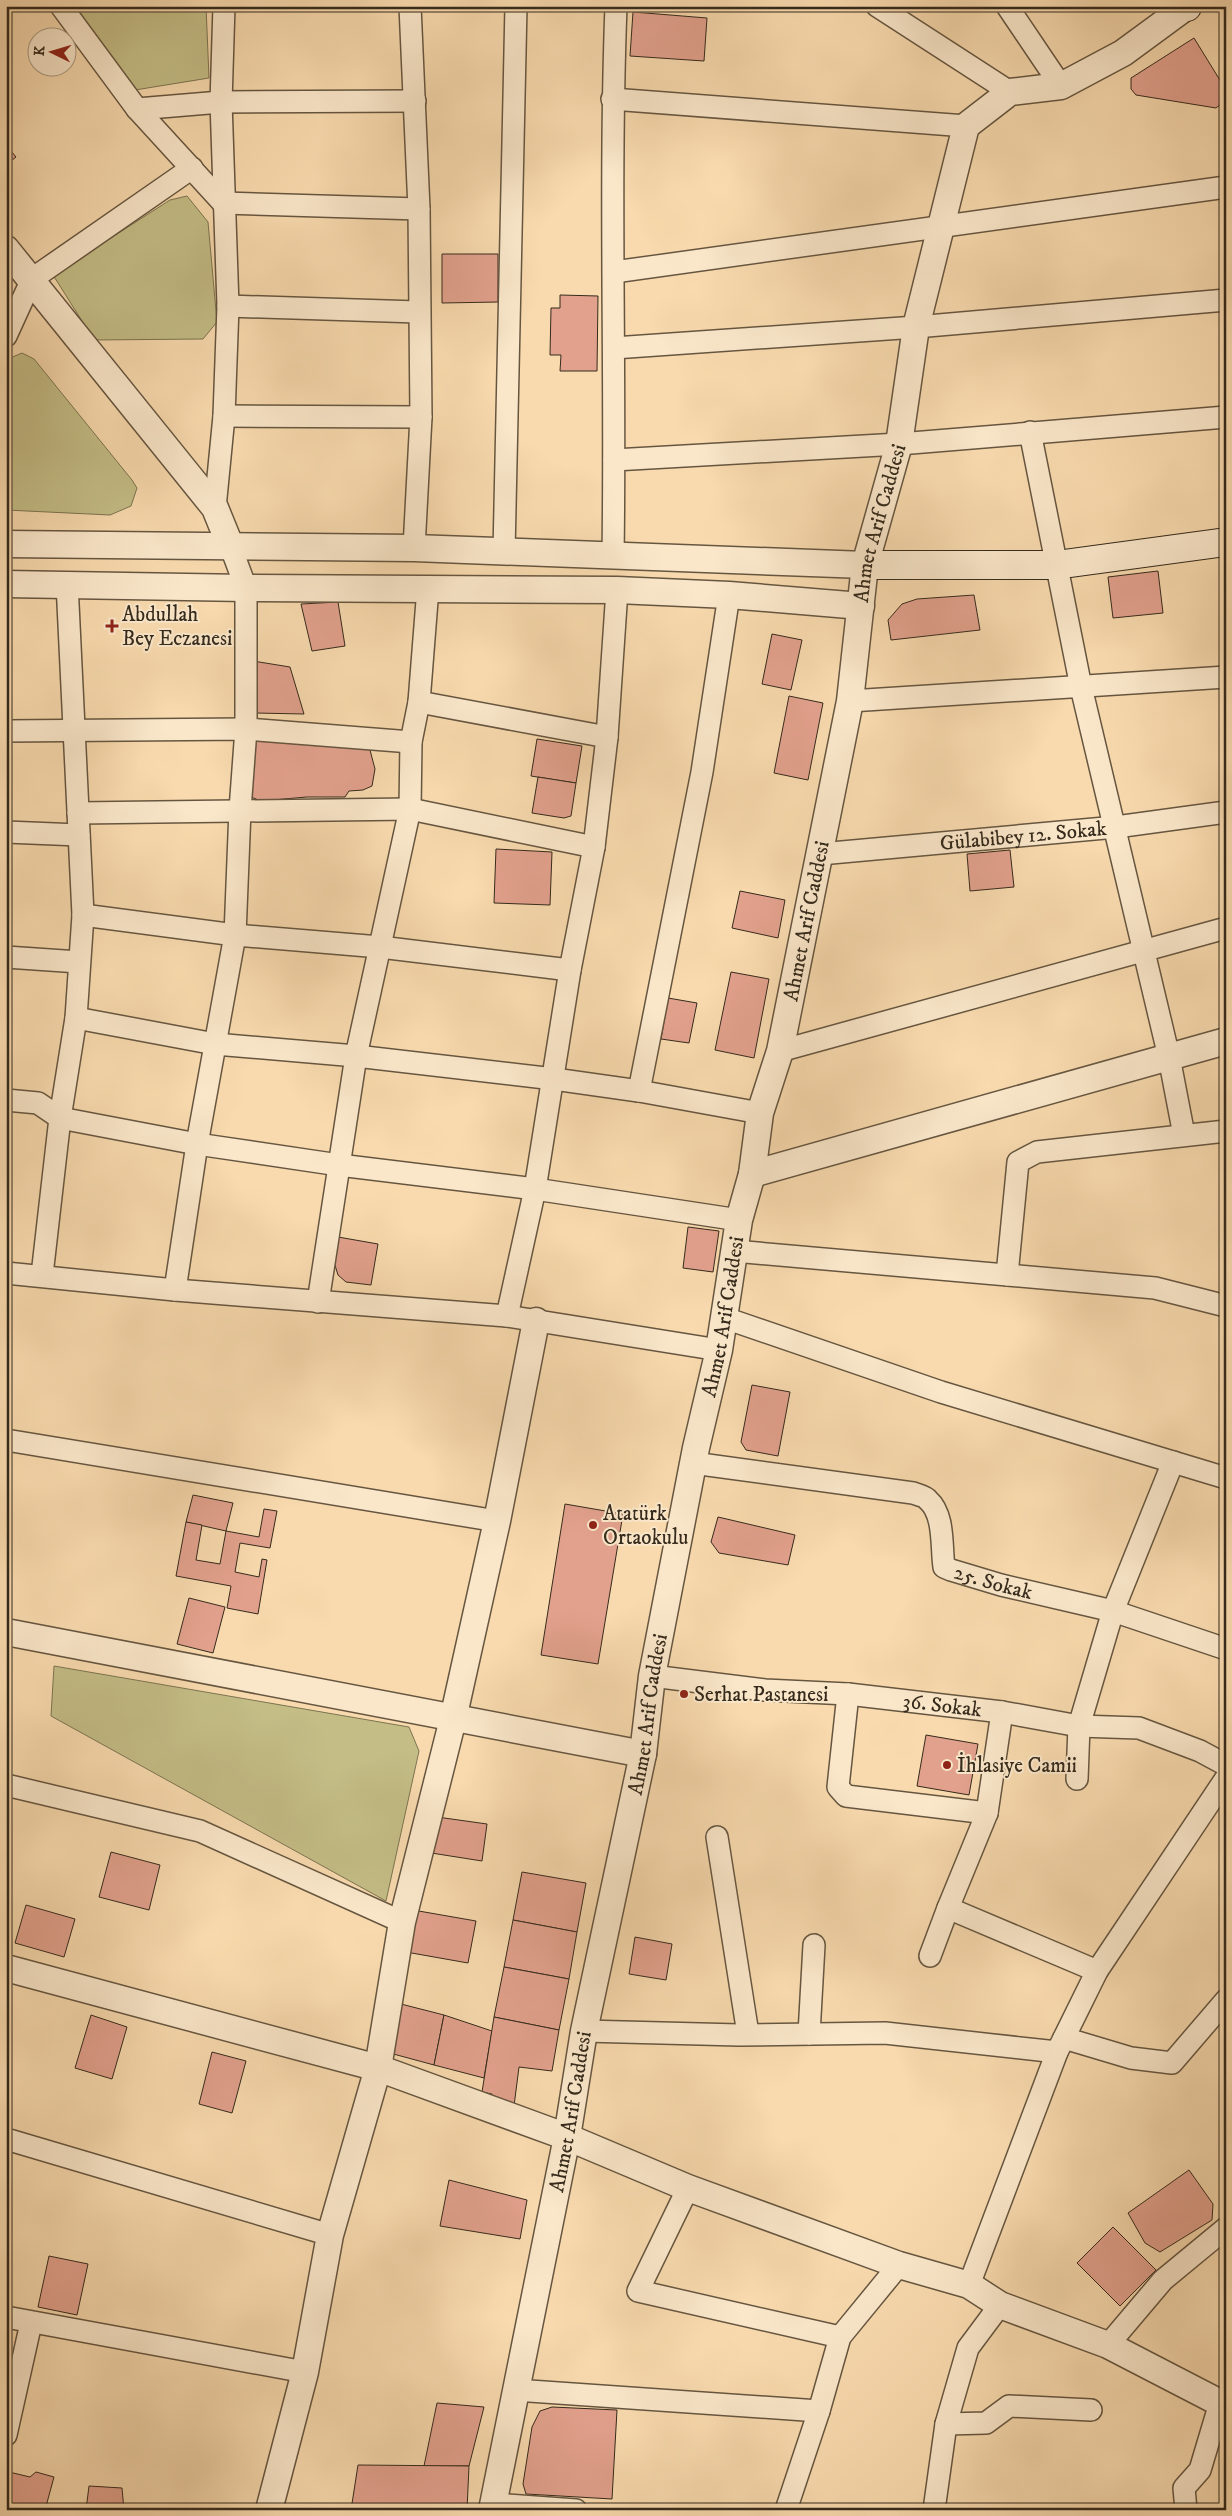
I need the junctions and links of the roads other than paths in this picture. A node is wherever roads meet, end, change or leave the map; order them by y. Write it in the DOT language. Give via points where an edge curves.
graph roads {
  1 [pos="61,6"];
  2 [pos="224,6"];
  3 [pos="410,6"];
  4 [pos="516,6"];
  5 [pos="616,6"];
  6 [pos="877,6"];
  7 [pos="1007,6"];
  8 [pos="1187,6"];
  9 [pos="1061,86"];
  10 [pos="1010,92"];
  11 [pos="612,99"];
  12 [pos="415,101"];
  13 [pos="221,102"];
  14 [pos="137,109"];
  15 [pos="966,126"];
  16 [pos="192,168"];
  17 [pos="1226,188"];
  18 [pos="223,203"];
  19 [pos="419,209"];
  20 [pos="940,227"];
  21 [pos="6,250"];
  22 [pos="614,272"];
  23 [pos="32,279"];
  24 [pos="1226,300"];
  25 [pos="228,306"];
  26 [pos="418,312"];
  27 [pos="916,327"];
  28 [pos="8,328"];
  29 [pos="614,348"];
  30 [pos="224,416"];
  31 [pos="421,417"];
  32 [pos="1226,417"];
  33 [pos="1030,432"];
  34 [pos="899,444"];
  35 [pos="614,460"];
  36 [pos="215,508"];
  37 [pos="1226,542"];
  38 [pos="6,544"];
  39 [pos="230,545"];
  40 [pos="414,548"];
  41 [pos="504,552"];
  42 [pos="612,554"];
  43 [pos="865,565"];
  44 [pos="1056,565"];
  45 [pos="67,583"];
  46 [pos="6,584"];
  47 [pos="246,588"];
  48 [pos="428,588"];
  49 [pos="617,590"];
  50 [pos="729,594"];
  51 [pos="861,606"];
  52 [pos="1226,677"];
  53 [pos="1081,687"];
  54 [pos="850,701"];
  55 [pos="418,702"];
  56 [pos="73,728"];
  57 [pos="246,729"];
  58 [pos="6,731"];
  59 [pos="607,738"];
  60 [pos="410,742"];
  61 [pos="410,809"];
  62 [pos="240,810"];
  63 [pos="1226,812"];
  64 [pos="78,813"];
  65 [pos="1116,827"];
  66 [pos="6,832"];
  67 [pos="79,835"];
  68 [pos="594,847"];
  69 [pos="820,854"];
  70 [pos="83,915"];
  71 [pos="1226,928"];
  72 [pos="235,935"];
  73 [pos="380,948"];
  74 [pos="1144,952"];
  75 [pos="6,956"];
  76 [pos="79,962"];
  77 [pos="570,970"];
  78 [pos="76,1018"];
  79 [pos="1226,1041"];
  80 [pos="215,1044"];
  81 [pos="780,1051"];
  82 [pos="356,1056"];
  83 [pos="1170,1057"];
  84 [pos="554,1078"];
  85 [pos="639,1091"];
  86 [pos="6,1100"];
  87 [pos="760,1113"];
  88 [pos="60,1118"];
  89 [pos="1226,1131"];
  90 [pos="1184,1135"];
  91 [pos="196,1144"];
  92 [pos="340,1165"];
  93 [pos="752,1174"];
  94 [pos="535,1189"];
  95 [pos="739,1220"];
  96 [pos="734,1251"];
  97 [pos="6,1273"];
  98 [pos="42,1275"];
  99 [pos="1007,1275"];
  100 [pos="175,1290"];
  101 [pos="318,1302"];
  102 [pos="1226,1306"];
  103 [pos="506,1316"];
  104 [pos="724,1318"];
  105 [pos="536,1321"];
  106 [pos="719,1350"];
  107 [pos="6,1440"];
  108 [pos="1173,1462"];
  109 [pos="693,1463"];
  110 [pos="1226,1478"];
  111 [pos="497,1521"];
  112 [pos="1114,1611"];
  113 [pos="6,1632"];
  114 [pos="1226,1649"];
  115 [pos="652,1676"];
  116 [pos="848,1694"];
  117 [pos="1002,1712"];
  118 [pos="453,1719"];
  119 [pos="1079,1726"];
  120 [pos="643,1754"];
  121 [pos="1226,1765"];
  122 [pos="1226,1778"];
  123 [pos="1077,1779"];
  124 [pos="6,1785"];
  125 [pos="987,1813"];
  126 [pos="717,1837"];
  127 [pos="948,1908"];
  128 [pos="402,1922"];
  129 [pos="814,1945"];
  130 [pos="930,1956"];
  131 [pos="6,1968"];
  132 [pos="1097,1971"];
  133 [pos="1226,2000"];
  134 [pos="584,2031"];
  135 [pos="748,2034"];
  136 [pos="809,2034"];
  137 [pos="1060,2045"];
  138 [pos="378,2068"];
  139 [pos="566,2136"];
  140 [pos="6,2139"];
  141 [pos="688,2188"];
  142 [pos="1226,2228"];
  143 [pos="330,2235"];
  144 [pos="899,2265"];
  145 [pos="969,2285"];
  146 [pos="1000,2305"];
  147 [pos="6,2317"];
  148 [pos="31,2323"];
  149 [pos="840,2337"];
  150 [pos="1108,2345"];
  151 [pos="305,2372"];
  152 [pos="515,2390"];
  153 [pos="1223,2404"];
  154 [pos="1091,2410"];
  155 [pos="819,2411"];
  156 [pos="946,2424"];
  157 [pos="6,2435"];
  158 [pos="492,2507"];
  159 [pos="269,2510"];
  160 [pos="576,2510"];
  161 [pos="786,2510"];
  162 [pos="934,2510"];
  163 [pos="1186,2510"];
  1 -- 14 [label="street"];
  2 -- 13 [label="street"];
  3 -- 12 [label="street"];
  4 -- 41 [label="street"];
  5 -- 11 [label="street"];
  6 -- 10 [label="street"];
  7 -- 9 [label="street"];
  8 -- 9 [label="street" via="1123,53"];
  9 -- 10 [label="street"];
  10 -- 15 [label="street"];
  11 -- 15 [label="street"];
  11 -- 22 [label="street"];
  12 -- 13 [label="street"];
  12 -- 19 [label="street"];
  13 -- 14 [label="street"];
  13 -- 18 [label="street"];
  14 -- 16 [label="street"];
  15 -- 20 [label="street, Ahmet Arif Caddesi"];
  16 -- 18 [label="street"];
  16 -- 23 [label="street"];
  17 -- 20 [label="street"];
  18 -- 19 [label="street"];
  18 -- 25 [label="street"];
  19 -- 26 [label="street"];
  20 -- 22 [label="street"];
  20 -- 27 [label="street, Ahmet Arif Caddesi"];
  21 -- 23 [label="street"];
  22 -- 29 [label="street"];
  23 -- 28 [label="street"];
  23 -- 36 [label="street"];
  24 -- 27 [label="street"];
  25 -- 26 [label="street"];
  25 -- 30 [label="street"];
  26 -- 31 [label="street"];
  27 -- 29 [label="street"];
  27 -- 34 [label="street, Ahmet Arif Caddesi"];
  29 -- 35 [label="street"];
  30 -- 31 [label="street"];
  30 -- 36 [label="street"];
  31 -- 40 [label="street"];
  32 -- 33 [label="street"];
  33 -- 34 [label="street"];
  33 -- 44 [label="street"];
  34 -- 35 [label="street"];
  34 -- 43 [label="street, Ahmet Arif Caddesi"];
  35 -- 42 [label="street"];
  36 -- 39 [label="street"];
  37 -- 44 [label="main road"];
  38 -- 39 [label="street"];
  39 -- 40 [label="street"];
  39 -- 47 [label="street"];
  40 -- 41 [label="street"];
  41 -- 42 [label="street"];
  42 -- 43 [label="street"];
  43 -- 44 [label="main road"];
  43 -- 51 [label="street, Ahmet Arif Caddesi"];
  44 -- 53 [label="street"];
  45 -- 46 [label="street"];
  45 -- 47 [label="street"];
  45 -- 56 [label="street"];
  47 -- 48 [label="street"];
  47 -- 57 [label="street"];
  48 -- 49 [label="street"];
  48 -- 55 [label="street"];
  49 -- 50 [label="street"];
  49 -- 59 [label="street"];
  50 -- 51 [label="street"];
  50 -- 85 [label="street" via="702,772"];
  51 -- 54 [label="street, Ahmet Arif Caddesi"];
  52 -- 53 [label="street"];
  53 -- 54 [label="street"];
  53 -- 65 [label="street"];
  54 -- 69 [label="street, Ahmet Arif Caddesi"];
  55 -- 59 [label="street"];
  55 -- 60 [label="street"];
  56 -- 57 [label="street"];
  56 -- 58 [label="street"];
  56 -- 64 [label="street"];
  57 -- 60 [label="street"];
  57 -- 62 [label="street"];
  59 -- 68 [label="street"];
  60 -- 61 [label="street"];
  61 -- 62 [label="street"];
  61 -- 68 [label="street"];
  61 -- 73 [label="street"];
  62 -- 64 [label="street"];
  62 -- 72 [label="street"];
  63 -- 65 [label="street, Gülabibey 12. Sokak"];
  64 -- 67 [label="street"];
  65 -- 69 [label="street, Gülabibey 12. Sokak"];
  65 -- 74 [label="street"];
  66 -- 67 [label="street"];
  67 -- 70 [label="street"];
  68 -- 77 [label="street"];
  69 -- 81 [label="street, Ahmet Arif Caddesi"];
  70 -- 72 [label="street"];
  70 -- 76 [label="street"];
  71 -- 74 [label="street"];
  72 -- 73 [label="street"];
  72 -- 80 [label="street"];
  73 -- 77 [label="street"];
  73 -- 82 [label="street"];
  74 -- 81 [label="street"];
  74 -- 83 [label="street"];
  75 -- 76 [label="street"];
  76 -- 78 [label="street"];
  77 -- 84 [label="street"];
  78 -- 80 [label="street"];
  78 -- 88 [label="street"];
  79 -- 83 [label="street"];
  80 -- 82 [label="street"];
  80 -- 91 [label="street"];
  81 -- 87 [label="street, Ahmet Arif Caddesi"];
  82 -- 84 [label="street"];
  82 -- 92 [label="street"];
  83 -- 90 [label="street"];
  83 -- 93 [label="street"];
  84 -- 85 [label="street"];
  84 -- 94 [label="street"];
  85 -- 87 [label="street"];
  86 -- 88 [label="street" via="38,1103"];
  87 -- 93 [label="street, Ahmet Arif Caddesi"];
  88 -- 91 [label="street"];
  88 -- 98 [label="street"];
  89 -- 90 [label="street"];
  90 -- 99 [label="street" via="1036,1152 1018,1162"];
  91 -- 92 [label="street"];
  91 -- 100 [label="street"];
  92 -- 94 [label="street"];
  92 -- 101 [label="street"];
  93 -- 95 [label="street, Ahmet Arif Caddesi"];
  94 -- 95 [label="street"];
  94 -- 103 [label="street"];
  95 -- 96 [label="street, Ahmet Arif Caddesi"];
  96 -- 99 [label="street"];
  96 -- 104 [label="street, Ahmet Arif Caddesi"];
  97 -- 98 [label="street"];
  98 -- 100 [label="street"];
  99 -- 102 [label="street" via="1155,1288"];
  100 -- 101 [label="street"];
  101 -- 103 [label="street"];
  103 -- 105 [label="street"];
  104 -- 106 [label="street, Ahmet Arif Caddesi"];
  104 -- 108 [label="street" via="942,1392"];
  105 -- 106 [label="street"];
  105 -- 111 [label="street"];
  106 -- 109 [label="street, Ahmet Arif Caddesi"];
  107 -- 111 [label="street"];
  108 -- 110 [label="street"];
  108 -- 112 [label="street"];
  109 -- 112 [label="street, 25. Sokak" via="921,1496 933,1506 940,1523 944,1566 1001,1586"];
  109 -- 115 [label="street, Ahmet Arif Caddesi"];
  111 -- 118 [label="street"];
  112 -- 114 [label="street, 25. Sokak"];
  112 -- 119 [label="street"];
  113 -- 118 [label="street"];
  115 -- 116 [label="street, 36. Sokak" via="765,1690"];
  115 -- 120 [label="street, Ahmet Arif Caddesi"];
  116 -- 117 [label="street, 36. Sokak"];
  116 -- 125 [label="street" via="838,1787 846,1796"];
  117 -- 119 [label="street, 36. Sokak"];
  117 -- 125 [label="street"];
  118 -- 120 [label="street"];
  118 -- 128 [label="street"];
  119 -- 121 [label="street, 36. Sokak" via="1139,1728 1200,1750"];
  119 -- 123 [label="street"];
  120 -- 134 [label="street, Ahmet Arif Caddesi"];
  122 -- 132 [label="street"];
  124 -- 128 [label="street" via="200,1831"];
  125 -- 127 [label="street"];
  126 -- 135 [label="street"];
  127 -- 130 [label="street"];
  127 -- 132 [label="street"];
  128 -- 138 [label="street"];
  129 -- 136 [label="street"];
  131 -- 138 [label="street"];
  132 -- 137 [label="street"];
  133 -- 137 [label="street" via="1172,2063"];
  134 -- 135 [label="street"];
  134 -- 139 [label="street, Ahmet Arif Caddesi"];
  135 -- 136 [label="street"];
  136 -- 137 [label="street" via="885,2033"];
  137 -- 145 [label="street"];
  138 -- 139 [label="street"];
  138 -- 143 [label="street"];
  139 -- 141 [label="street"];
  139 -- 152 [label="street, Ahmet Arif Caddesi"];
  140 -- 143 [label="street"];
  141 -- 144 [label="street"];
  141 -- 149 [label="street" via="638,2291"];
  142 -- 150 [label="street" via="1163,2280"];
  143 -- 151 [label="street"];
  144 -- 145 [label="street"];
  144 -- 149 [label="street"];
  145 -- 146 [label="street"];
  146 -- 150 [label="street"];
  146 -- 156 [label="street" via="968,2348"];
  147 -- 148 [label="street"];
  148 -- 151 [label="street"];
  148 -- 157 [label="street"];
  149 -- 155 [label="street"];
  150 -- 153 [label="street"];
  151 -- 159 [label="street"];
  152 -- 155 [label="street"];
  152 -- 158 [label="street, Ahmet Arif Caddesi"];
  153 -- 163 [label="street" via="1200,2470 1184,2488"];
  154 -- 156 [label="street" via="1009,2406 986,2423"];
  155 -- 161 [label="street"];
  156 -- 162 [label="street"];
  158 -- 160 [label="street"];
}
